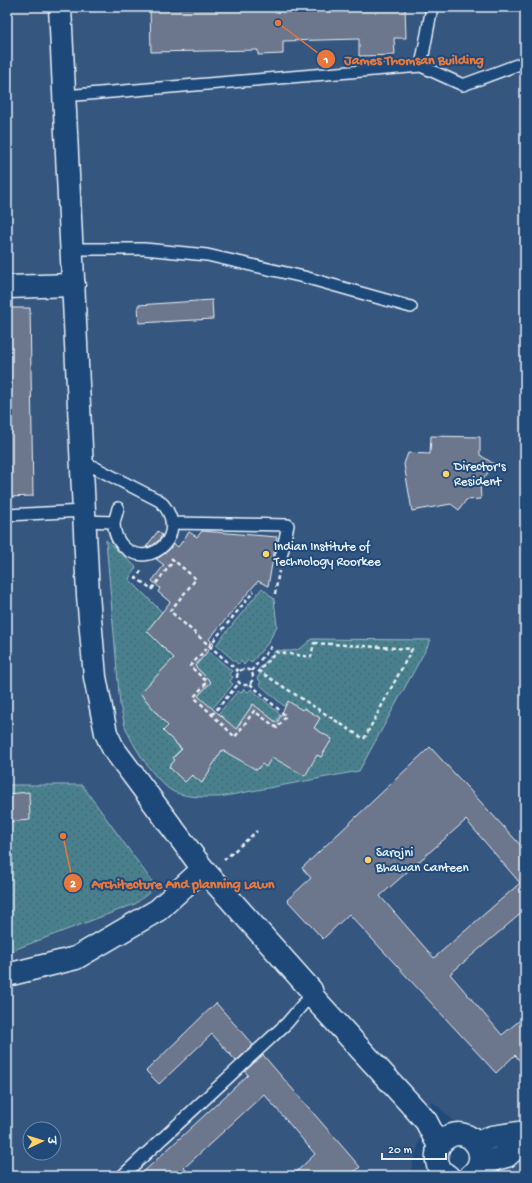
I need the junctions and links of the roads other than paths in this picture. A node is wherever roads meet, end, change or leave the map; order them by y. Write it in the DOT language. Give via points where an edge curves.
graph roads {
  1 [pos="60,7"];
  2 [pos="432,7"];
  3 [pos="525,62"];
  4 [pos="421,66"];
  5 [pos="64,96"];
  6 [pos="72,249"];
  7 [pos="74,285"];
  8 [pos="7,287"];
  9 [pos="411,307"];
  10 [pos="82,461"];
  11 [pos="118,508"];
  12 [pos="7,515"];
  13 [pos="84,516"];
  14 [pos="114,522"];
  15 [pos="172,523"];
  16 [pos="281,557"];
  17 [pos="212,865"];
  18 [pos="7,975"];
  19 [pos="314,997"];
  20 [pos="525,1132"];
  21 [pos="525,1140"];
  22 [pos="476,1143"];
  23 [pos="441,1160"];
  24 [pos="476,1173"];
  25 [pos="122,1176"];
  1 -- 5 [label="street"];
  2 -- 4 [label="lane"];
  3 -- 4 [label="lane" via="463,85"];
  4 -- 5 [label="lane"];
  5 -- 6 [label="street"];
  6 -- 7 [label="street"];
  6 -- 9 [label="lane" via="144,249 207,255 304,277"];
  7 -- 8 [label="street"];
  7 -- 10 [label="street"];
  10 -- 13 [label="street"];
  10 -- 15 [label="lane" via="160,501 167,508"];
  11 -- 14 [label="lane"];
  12 -- 13 [label="lane"];
  13 -- 14 [label="lane"];
  13 -- 17 [label="street" via="95,677 106,733 114,748"];
  14 -- 15 [label="lane" via="115,534 121,544 136,554 149,554 160,549 168,541"];
  15 -- 16 [label="lane" via="288,525"];
  17 -- 18 [label="street" via="158,910 76,958"];
  17 -- 19 [label="street"];
  19 -- 23 [label="street" via="426,1121 444,1132"];
  19 -- 25 [label="lane" via="303,1004 287,1023"];
  20 -- 22 [label="street" via="492,1137"];
  21 -- 24 [label="street" via="507,1156 496,1159"];
  22 -- 23 [label="street" via="465,1135 458,1134"];
  22 -- 24 [label="street" via="481,1155"];
}
